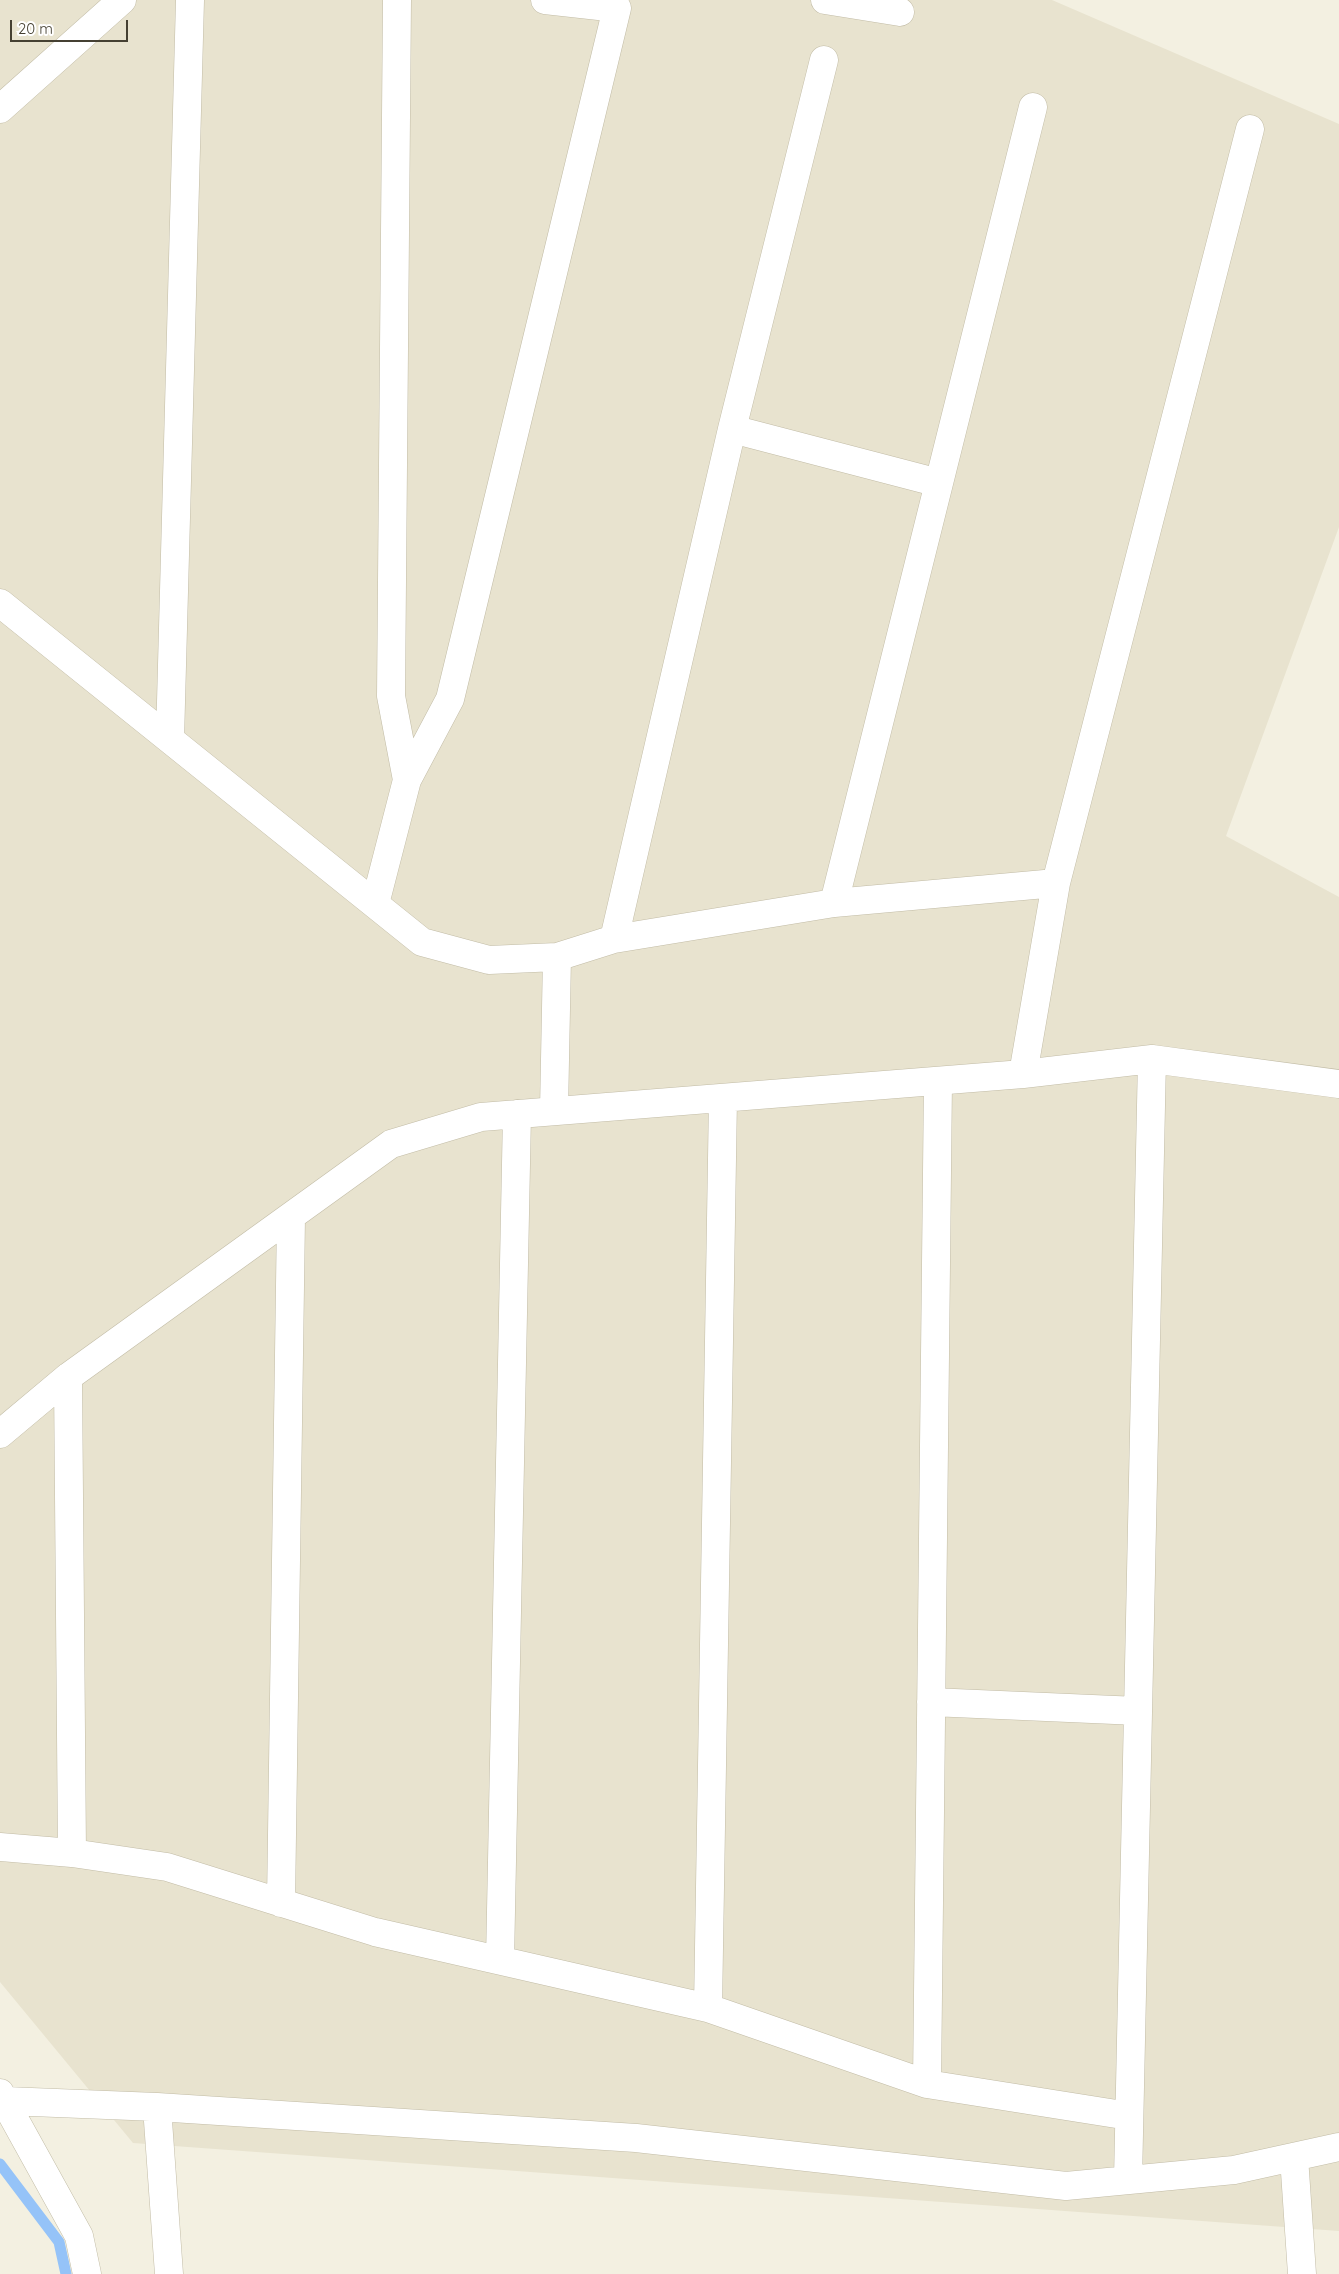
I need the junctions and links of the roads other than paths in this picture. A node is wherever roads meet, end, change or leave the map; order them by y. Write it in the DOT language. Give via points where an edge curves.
graph roads {
  1 [pos="122,0"];
  2 [pos="190,0"];
  3 [pos="398,0"];
  4 [pos="545,0"];
  5 [pos="825,0"];
  6 [pos="900,12"];
  7 [pos="824,60"];
  8 [pos="1032,107"];
  9 [pos="0,109"];
  10 [pos="1250,129"];
  11 [pos="732,429"];
  12 [pos="939,483"];
  13 [pos="0,603"];
  14 [pos="170,739"];
  15 [pos="407,780"];
  16 [pos="1056,883"];
  17 [pos="375,904"];
  18 [pos="834,904"];
  19 [pos="614,939"];
  20 [pos="556,957"];
  21 [pos="1152,1059"];
  22 [pos="1023,1074"];
  23 [pos="938,1081"];
  24 [pos="1339,1084"];
  25 [pos="723,1098"];
  26 [pos="554,1111"];
  27 [pos="517,1114"];
  28 [pos="291,1217"];
  29 [pos="68,1377"];
  30 [pos="2,1428"];
  31 [pos="931,1702"];
  32 [pos="1138,1711"];
  33 [pos="0,1847"];
  34 [pos="72,1853"];
  35 [pos="282,1903"];
  36 [pos="500,1960"];
  37 [pos="708,2008"];
  38 [pos="927,2084"];
  39 [pos="2,2099"];
  40 [pos="157,2107"];
  41 [pos="1129,2116"];
  42 [pos="1339,2147"];
  43 [pos="1294,2156"];
  44 [pos="1128,2180"];
  45 [pos="87,2274"];
  46 [pos="169,2274"];
  47 [pos="1302,2274"];
  1 -- 9 [label="street"];
  2 -- 14 [label="street"];
  3 -- 15 [label="street" via="391,696"];
  4 -- 15 [label="street" via="618,8 450,698"];
  5 -- 6 [label="street"];
  7 -- 11 [label="street"];
  8 -- 12 [label="street"];
  10 -- 16 [label="street"];
  11 -- 12 [label="street"];
  11 -- 19 [label="street"];
  12 -- 18 [label="street"];
  13 -- 14 [label="street"];
  14 -- 17 [label="street"];
  15 -- 17 [label="street"];
  16 -- 18 [label="street"];
  16 -- 22 [label="street"];
  17 -- 20 [label="street" via="422,942 489,960"];
  18 -- 19 [label="street"];
  19 -- 20 [label="street"];
  20 -- 26 [label="street"];
  21 -- 22 [label="street"];
  21 -- 24 [label="street"];
  21 -- 32 [label="street"];
  22 -- 23 [label="street"];
  23 -- 25 [label="street"];
  23 -- 31 [label="street"];
  25 -- 26 [label="street"];
  25 -- 37 [label="street"];
  26 -- 27 [label="street"];
  27 -- 28 [label="street" via="481,1117 391,1144"];
  27 -- 36 [label="street"];
  28 -- 29 [label="street"];
  28 -- 35 [label="street"];
  29 -- 30 [label="street"];
  29 -- 34 [label="street"];
  31 -- 32 [label="street"];
  31 -- 38 [label="street"];
  32 -- 41 [label="street"];
  33 -- 34 [label="street"];
  34 -- 35 [label="street" via="167,1867"];
  35 -- 36 [label="street" via="375,1932"];
  36 -- 37 [label="street"];
  37 -- 38 [label="street"];
  38 -- 41 [label="street"];
  39 -- 40 [label="street"];
  39 -- 45 [label="street" via="79,2236"];
  40 -- 44 [label="street" via="636,2138 1066,2186"];
  40 -- 46 [label="street"];
  41 -- 44 [label="street"];
  42 -- 43 [label="street"];
  43 -- 44 [label="street" via="1234,2170"];
  43 -- 47 [label="street"];
}
